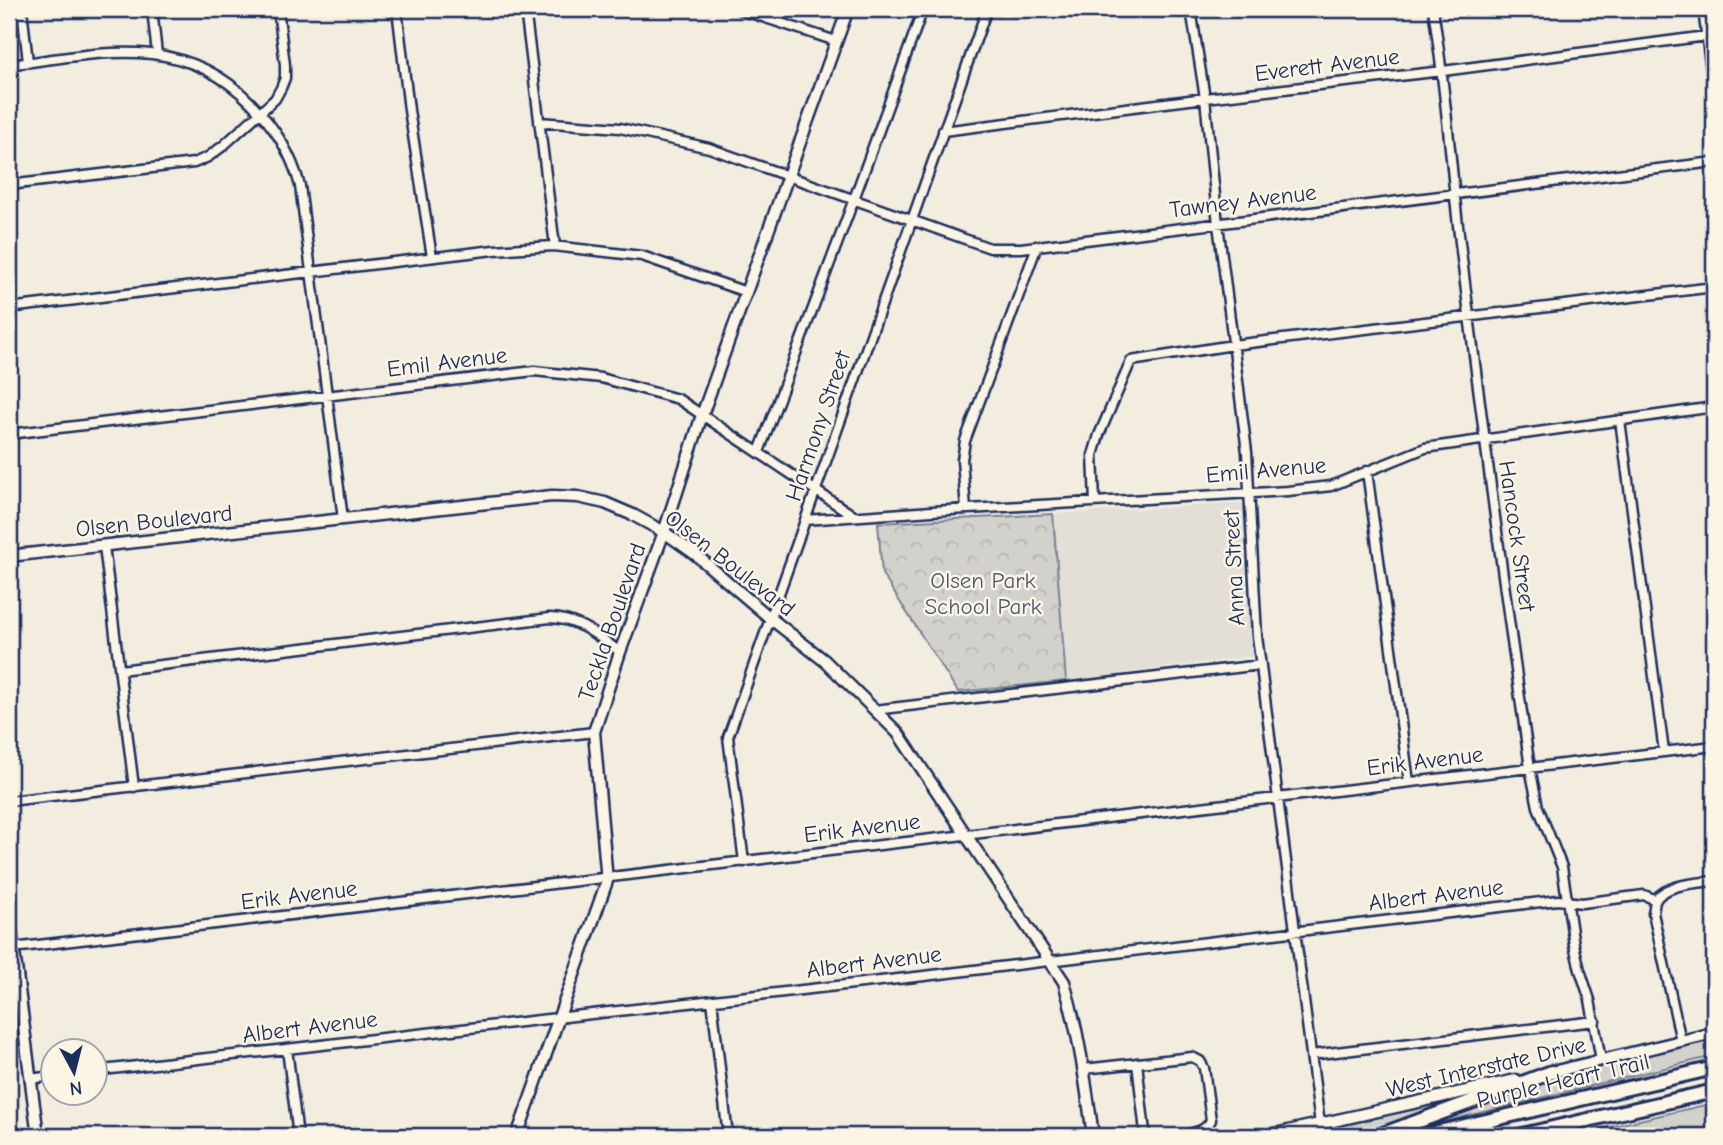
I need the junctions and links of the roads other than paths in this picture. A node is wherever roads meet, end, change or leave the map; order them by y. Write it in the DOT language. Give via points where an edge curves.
graph roads {
  1 [pos="22,9"];
  2 [pos="152,9"];
  3 [pos="278,9"];
  4 [pos="397,9"];
  5 [pos="525,9"];
  6 [pos="738,9"];
  7 [pos="848,9"];
  8 [pos="923,9"];
  9 [pos="987,9"];
  10 [pos="1191,9"];
  11 [pos="1433,9"];
  12 [pos="1703,9"];
  13 [pos="1711,36"];
  14 [pos="836,41"];
  15 [pos="157,54"];
  16 [pos="29,62"];
  17 [pos="9,65"];
  18 [pos="1443,71"];
  19 [pos="1714,96"];
  20 [pos="1205,98"];
  21 [pos="260,113"];
  22 [pos="540,122"];
  23 [pos="943,131"];
  24 [pos="1714,162"];
  25 [pos="788,175"];
  26 [pos="9,185"];
  27 [pos="1454,195"];
  28 [pos="854,199"];
  29 [pos="912,219"];
  30 [pos="1217,224"];
  31 [pos="555,246"];
  32 [pos="1037,246"];
  33 [pos="432,257"];
  34 [pos="312,272"];
  35 [pos="1714,287"];
  36 [pos="746,292"];
  37 [pos="9,308"];
  38 [pos="1469,317"];
  39 [pos="1233,345"];
  40 [pos="328,396"];
  41 [pos="1714,407"];
  42 [pos="702,415"];
  43 [pos="1620,420"];
  44 [pos="9,433"];
  45 [pos="1484,439"];
  46 [pos="759,452"];
  47 [pos="1367,471"];
  48 [pos="816,490"];
  49 [pos="1249,493"];
  50 [pos="1095,502"];
  51 [pos="966,509"];
  52 [pos="854,516"];
  53 [pos="342,519"];
  54 [pos="805,520"];
  55 [pos="664,532"];
  56 [pos="104,546"];
  57 [pos="9,556"];
  58 [pos="770,618"];
  59 [pos="620,652"];
  60 [pos="1261,665"];
  61 [pos="120,670"];
  62 [pos="874,710"];
  63 [pos="594,732"];
  64 [pos="1714,746"];
  65 [pos="1664,752"];
  66 [pos="1530,768"];
  67 [pos="1409,782"];
  68 [pos="134,786"];
  69 [pos="1279,798"];
  70 [pos="9,801"];
  71 [pos="966,835"];
  72 [pos="744,862"];
  73 [pos="607,878"];
  74 [pos="1714,881"];
  75 [pos="1656,900"];
  76 [pos="1568,901"];
  77 [pos="9,913"];
  78 [pos="1296,932"];
  79 [pos="13,948"];
  80 [pos="1050,961"];
  81 [pos="712,1000"];
  82 [pos="559,1018"];
  83 [pos="1595,1021"];
  84 [pos="1714,1033"];
  85 [pos="1681,1041"];
  86 [pos="287,1049"];
  87 [pos="1311,1055"];
  88 [pos="1601,1060"];
  89 [pos="1137,1063"];
  90 [pos="1714,1068"];
  91 [pos="1084,1069"];
  92 [pos="108,1070"];
  93 [pos="1552,1072"];
  94 [pos="38,1078"];
  95 [pos="30,1079"];
  96 [pos="1714,1091"];
  97 [pos="1320,1124"];
  98 [pos="38,1136"];
  99 [pos="298,1136"];
  100 [pos="517,1136"];
  101 [pos="728,1136"];
  102 [pos="1093,1136"];
  103 [pos="1149,1136"];
  104 [pos="1178,1136"];
  105 [pos="1266,1136"];
  106 [pos="1378,1136"];
  107 [pos="1422,1136"];
  108 [pos="1518,1136"];
  1 -- 16 [label="street"];
  2 -- 15 [label="street"];
  3 -- 21 [label="street" via="285,78 275,99"];
  4 -- 33 [label="street"];
  5 -- 22 [label="street"];
  6 -- 14 [label="street"];
  7 -- 14 [label="main road, Teckla Boulevard"];
  8 -- 28 [label="street"];
  9 -- 23 [label="street, Harmony Street"];
  10 -- 20 [label="street, Anna Street"];
  11 -- 18 [label="street, Hancock Street"];
  12 -- 13 [label="street"];
  13 -- 18 [label="street, Everett Avenue"];
  13 -- 19 [label="street"];
  14 -- 25 [label="main road, Teckla Boulevard"];
  15 -- 16 [label="street" via="108,53"];
  15 -- 21 [label="street" via="176,57 222,78"];
  16 -- 17 [label="street"];
  18 -- 20 [label="street, Everett Avenue"];
  18 -- 27 [label="street, Hancock Street"];
  20 -- 23 [label="street, Everett Avenue"];
  20 -- 30 [label="street, Anna Street"];
  21 -- 26 [label="street" via="208,157 194,163"];
  21 -- 34 [label="street" via="296,171"];
  22 -- 25 [label="street, Tawney Avenue" via="622,128 709,148"];
  22 -- 31 [label="street"];
  23 -- 29 [label="street, Harmony Street"];
  24 -- 27 [label="street, Tawney Avenue"];
  25 -- 28 [label="street, Tawney Avenue"];
  25 -- 36 [label="main road, Teckla Boulevard"];
  27 -- 30 [label="street, Tawney Avenue"];
  27 -- 38 [label="street, Hancock Street"];
  28 -- 29 [label="street, Tawney Avenue"];
  28 -- 46 [label="street"];
  29 -- 32 [label="street, Tawney Avenue" via="990,248"];
  29 -- 48 [label="street, Harmony Street"];
  30 -- 32 [label="street, Tawney Avenue"];
  30 -- 39 [label="street, Anna Street"];
  31 -- 33 [label="street"];
  31 -- 36 [label="street" via="642,256"];
  32 -- 51 [label="street" via="965,441"];
  33 -- 34 [label="street"];
  34 -- 37 [label="street"];
  34 -- 40 [label="street"];
  35 -- 38 [label="street"];
  36 -- 42 [label="main road, Teckla Boulevard"];
  38 -- 39 [label="street"];
  38 -- 45 [label="street, Hancock Street"];
  39 -- 49 [label="street, Anna Street"];
  39 -- 50 [label="street" via="1131,361 1093,455"];
  40 -- 42 [label="street, Emil Avenue" via="534,371 601,378 678,399"];
  40 -- 44 [label="street, Emil Avenue"];
  40 -- 53 [label="street"];
  41 -- 43 [label="street, Emil Avenue"];
  42 -- 46 [label="street, Emil Avenue"];
  42 -- 55 [label="main road, Teckla Boulevard"];
  43 -- 45 [label="street, Emil Avenue"];
  43 -- 65 [label="street"];
  45 -- 47 [label="street, Emil Avenue" via="1425,448"];
  45 -- 66 [label="street, Hancock Street"];
  46 -- 48 [label="street, Emil Avenue"];
  47 -- 49 [label="street, Emil Avenue" via="1331,486"];
  47 -- 67 [label="street"];
  48 -- 52 [label="street, Emil Avenue"];
  48 -- 54 [label="street, Harmony Street"];
  49 -- 50 [label="street, Emil Avenue"];
  49 -- 60 [label="street, Anna Street"];
  50 -- 51 [label="street, Emil Avenue"];
  51 -- 52 [label="street, Emil Avenue"];
  52 -- 54 [label="street, Emil Avenue"];
  53 -- 55 [label="main road, Olsen Boulevard" via="578,497 605,503"];
  53 -- 56 [label="main road, Olsen Boulevard"];
  54 -- 58 [label="street, Harmony Street"];
  55 -- 58 [label="main road, Olsen Boulevard"];
  55 -- 59 [label="main road, Teckla Boulevard"];
  56 -- 57 [label="main road, Olsen Boulevard"];
  56 -- 61 [label="street"];
  58 -- 62 [label="main road, Olsen Boulevard" via="825,661"];
  58 -- 72 [label="street, Harmony Street" via="728,737"];
  59 -- 61 [label="street" via="582,625 550,618"];
  59 -- 63 [label="main road, Teckla Boulevard"];
  60 -- 62 [label="street"];
  60 -- 69 [label="street, Anna Street"];
  61 -- 68 [label="street"];
  62 -- 71 [label="main road, Olsen Boulevard" via="898,733"];
  63 -- 68 [label="street"];
  63 -- 73 [label="main road, Teckla Boulevard"];
  64 -- 65 [label="street, Erik Avenue"];
  65 -- 66 [label="street, Erik Avenue"];
  66 -- 67 [label="street, Erik Avenue"];
  66 -- 76 [label="street, Hancock Street" via="1538,807 1562,867"];
  67 -- 69 [label="street, Erik Avenue"];
  68 -- 70 [label="street"];
  69 -- 71 [label="street, Erik Avenue"];
  69 -- 78 [label="street, Anna Street"];
  71 -- 72 [label="street, Erik Avenue"];
  71 -- 80 [label="main road, Olsen Boulevard"];
  72 -- 73 [label="street, Erik Avenue"];
  73 -- 79 [label="street, Erik Avenue"];
  73 -- 82 [label="main road, Teckla Boulevard"];
  74 -- 75 [label="street" via="1683,885"];
  75 -- 76 [label="street, Albert Avenue" via="1644,895"];
  75 -- 85 [label="street" via="1653,913"];
  76 -- 78 [label="street, Albert Avenue"];
  76 -- 83 [label="street, Hancock Street" via="1576,953"];
  77 -- 79 [label="main road"];
  78 -- 80 [label="street, Albert Avenue"];
  78 -- 87 [label="street, Anna Street"];
  79 -- 95 [label="main road"];
  80 -- 81 [label="street, Albert Avenue"];
  80 -- 91 [label="main road, Olsen Boulevard" via="1064,982"];
  81 -- 82 [label="street, Albert Avenue"];
  81 -- 101 [label="street"];
  82 -- 86 [label="street, Albert Avenue"];
  82 -- 100 [label="main road, Teckla Boulevard"];
  83 -- 87 [label="street"];
  83 -- 88 [label="street, Hancock Street"];
  84 -- 85 [label="main road, West Interstate Drive"];
  85 -- 88 [label="main road, West Interstate Drive"];
  86 -- 92 [label="street, Albert Avenue"];
  86 -- 99 [label="street"];
  87 -- 97 [label="street, Anna Street"];
  88 -- 93 [label="main road, West Interstate Drive"];
  89 -- 91 [label="street"];
  89 -- 103 [label="street"];
  89 -- 104 [label="street" via="1192,1057 1202,1064 1211,1120 1203,1130"];
  90 -- 107 [label="highway, Purple Heart Trail"];
  91 -- 102 [label="main road, Olsen Boulevard"];
  93 -- 97 [label="main road, West Interstate Drive"];
  93 -- 106 [label="highway"];
  94 -- 95 [label="street"];
  95 -- 98 [label="main road"];
  96 -- 108 [label="highway, Purple Heart Trail"];
  97 -- 105 [label="main road, West Interstate Drive"];
}
